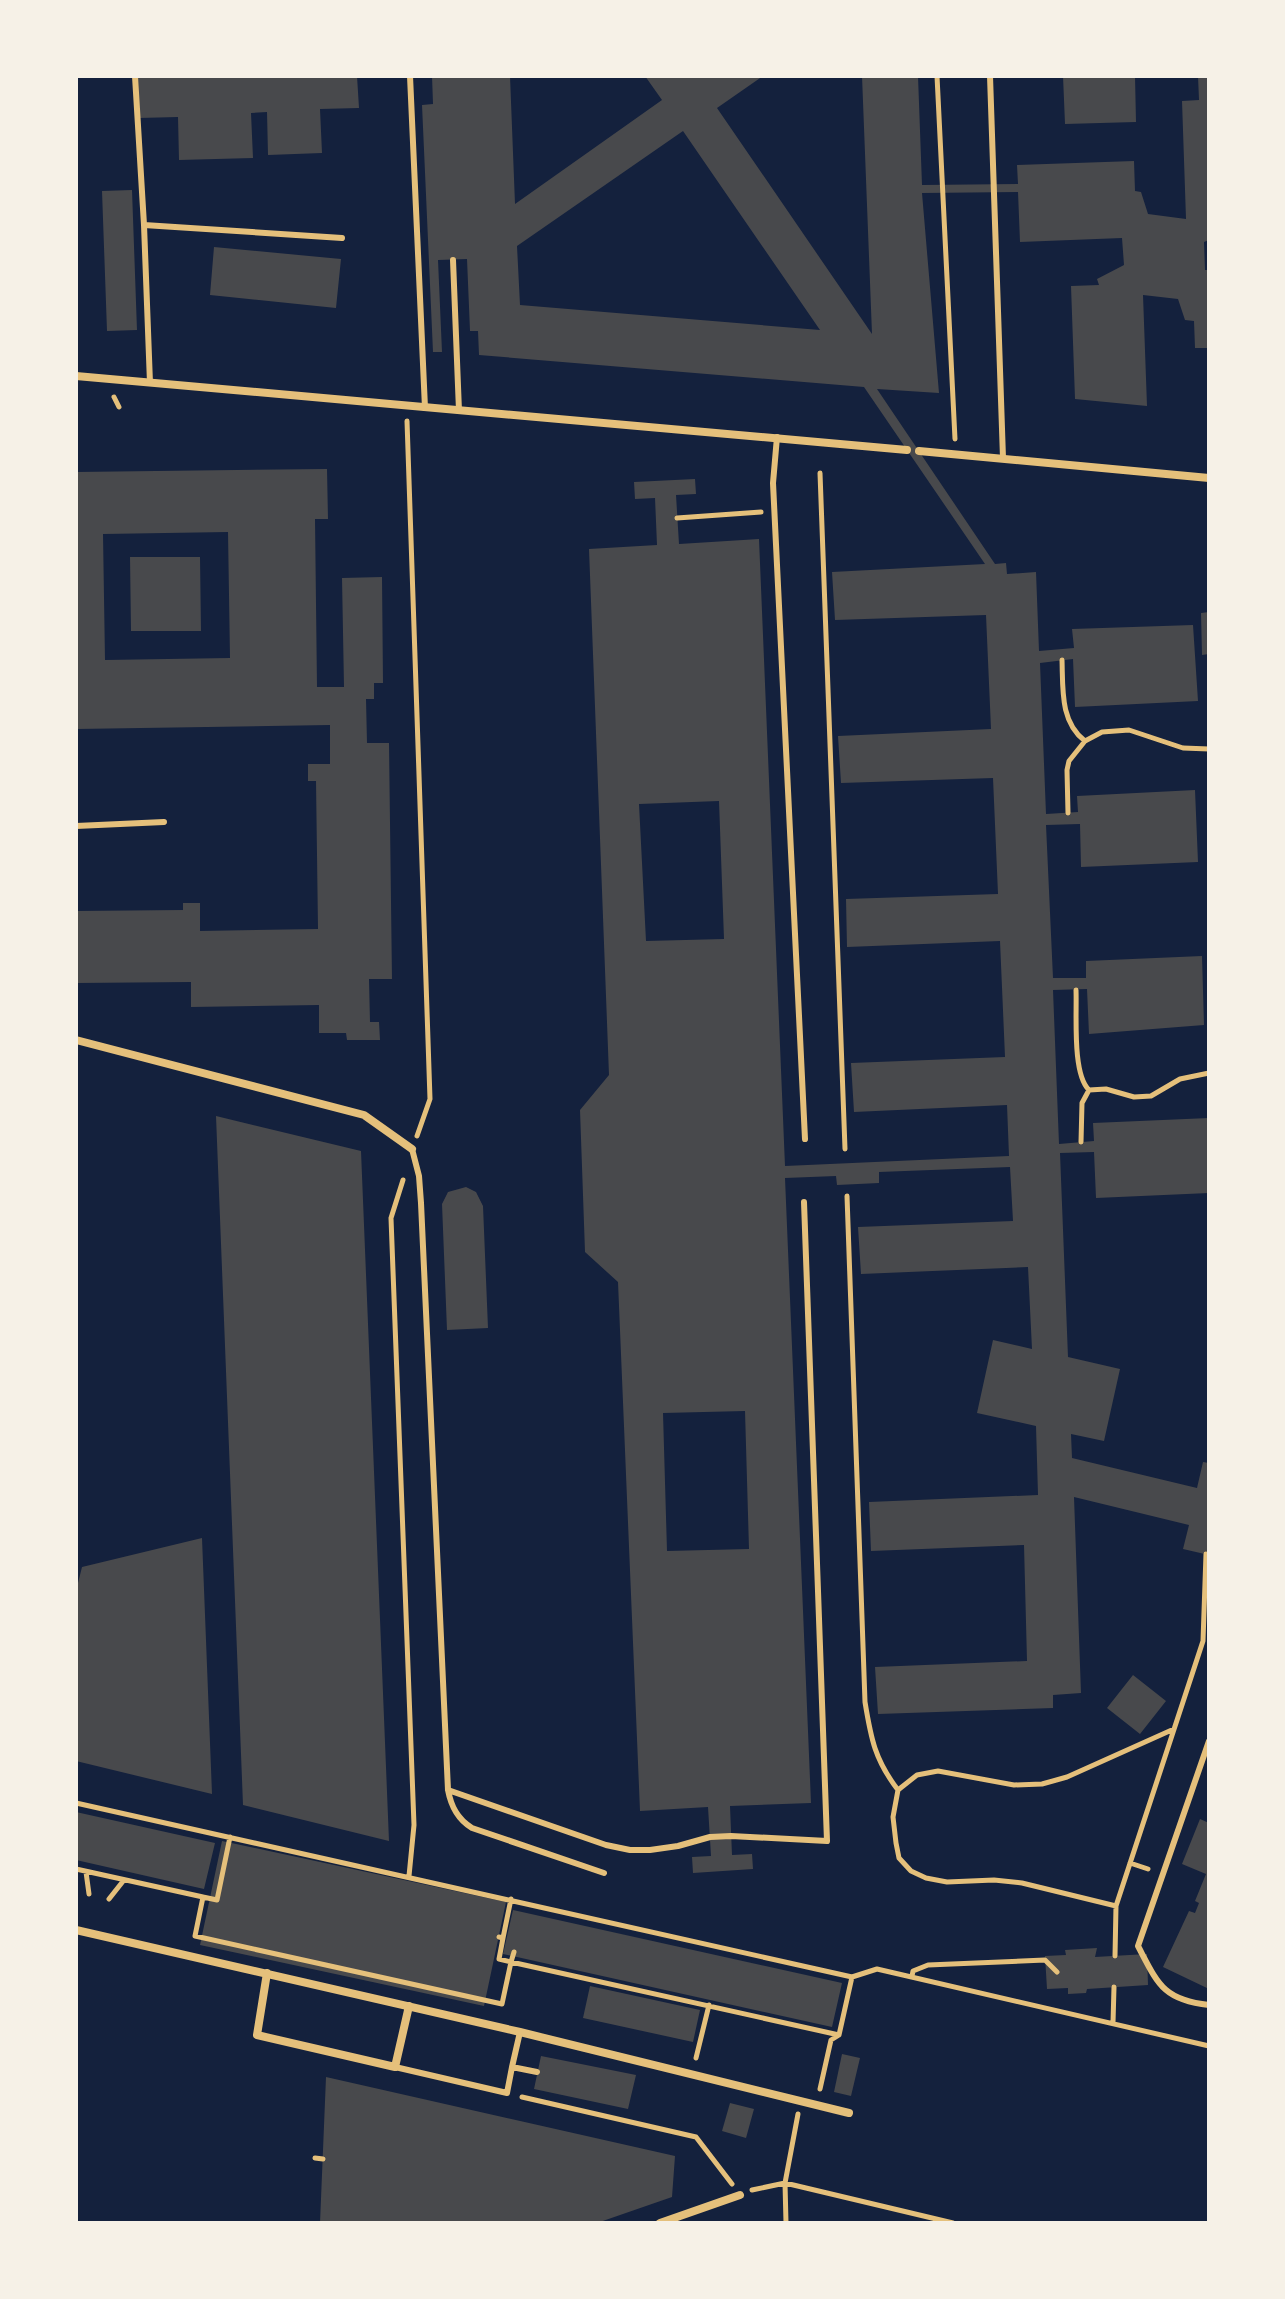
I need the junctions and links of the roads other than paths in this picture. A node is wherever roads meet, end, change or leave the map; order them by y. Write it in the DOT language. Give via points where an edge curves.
graph roads {
  1 [pos="135,76"];
  2 [pos="410,76"];
  3 [pos="990,76"];
  4 [pos="144,225"];
  5 [pos="342,238"];
  6 [pos="453,260"];
  7 [pos="76,376"];
  8 [pos="150,383"];
  9 [pos="425,408"];
  10 [pos="459,411"];
  11 [pos="777,437"];
  12 [pos="907,450"];
  13 [pos="919,451"];
  14 [pos="1003,458"];
  15 [pos="1209,478"];
  16 [pos="164,822"];
  17 [pos="76,826"];
  18 [pos="76,1040"];
  19 [pos="805,1139"];
  20 [pos="412,1149"];
  21 [pos="804,1202"];
  22 [pos="1209,1741"];
  23 [pos="448,1790"];
  24 [pos="604,1873"];
  25 [pos="76,1930"];
  26 [pos="267,1973"];
  27 [pos="1209,2005"];
  28 [pos="409,2006"];
  29 [pos="520,2032"];
  30 [pos="395,2067"];
  31 [pos="512,2067"];
  32 [pos="537,2072"];
  33 [pos="849,2113"];
  34 [pos="740,2195"];
  35 [pos="660,2223"];
  1 -- 4 [label="lane"];
  2 -- 9 [label="lane"];
  3 -- 14 [label="lane"];
  4 -- 5 [label="lane"];
  4 -- 8 [label="lane"];
  6 -- 10 [label="lane"];
  7 -- 8 [label="street"];
  8 -- 9 [label="street"];
  9 -- 10 [label="street"];
  10 -- 11 [label="street"];
  11 -- 12 [label="street"];
  11 -- 19 [label="lane" via="774,512"];
  13 -- 14 [label="street"];
  14 -- 15 [label="street"];
  16 -- 17 [label="lane"];
  18 -- 20 [label="street" via="364,1115"];
  20 -- 23 [label="lane" via="421,1203"];
  21 -- 23 [label="lane" via="827,1841 731,1836 630,1850"];
  22 -- 27 [label="lane" via="1138,1946 1166,1992"];
  23 -- 24 [label="lane" via="456,1813 472,1828"];
  25 -- 26 [label="street"];
  26 -- 28 [label="street"];
  26 -- 30 [label="street" via="257,2035"];
  28 -- 29 [label="street"];
  28 -- 30 [label="street"];
  29 -- 31 [label="lane"];
  29 -- 33 [label="street"];
  30 -- 31 [label="lane" via="507,2093"];
  31 -- 32 [label="lane"];
  34 -- 35 [label="street"];
}
